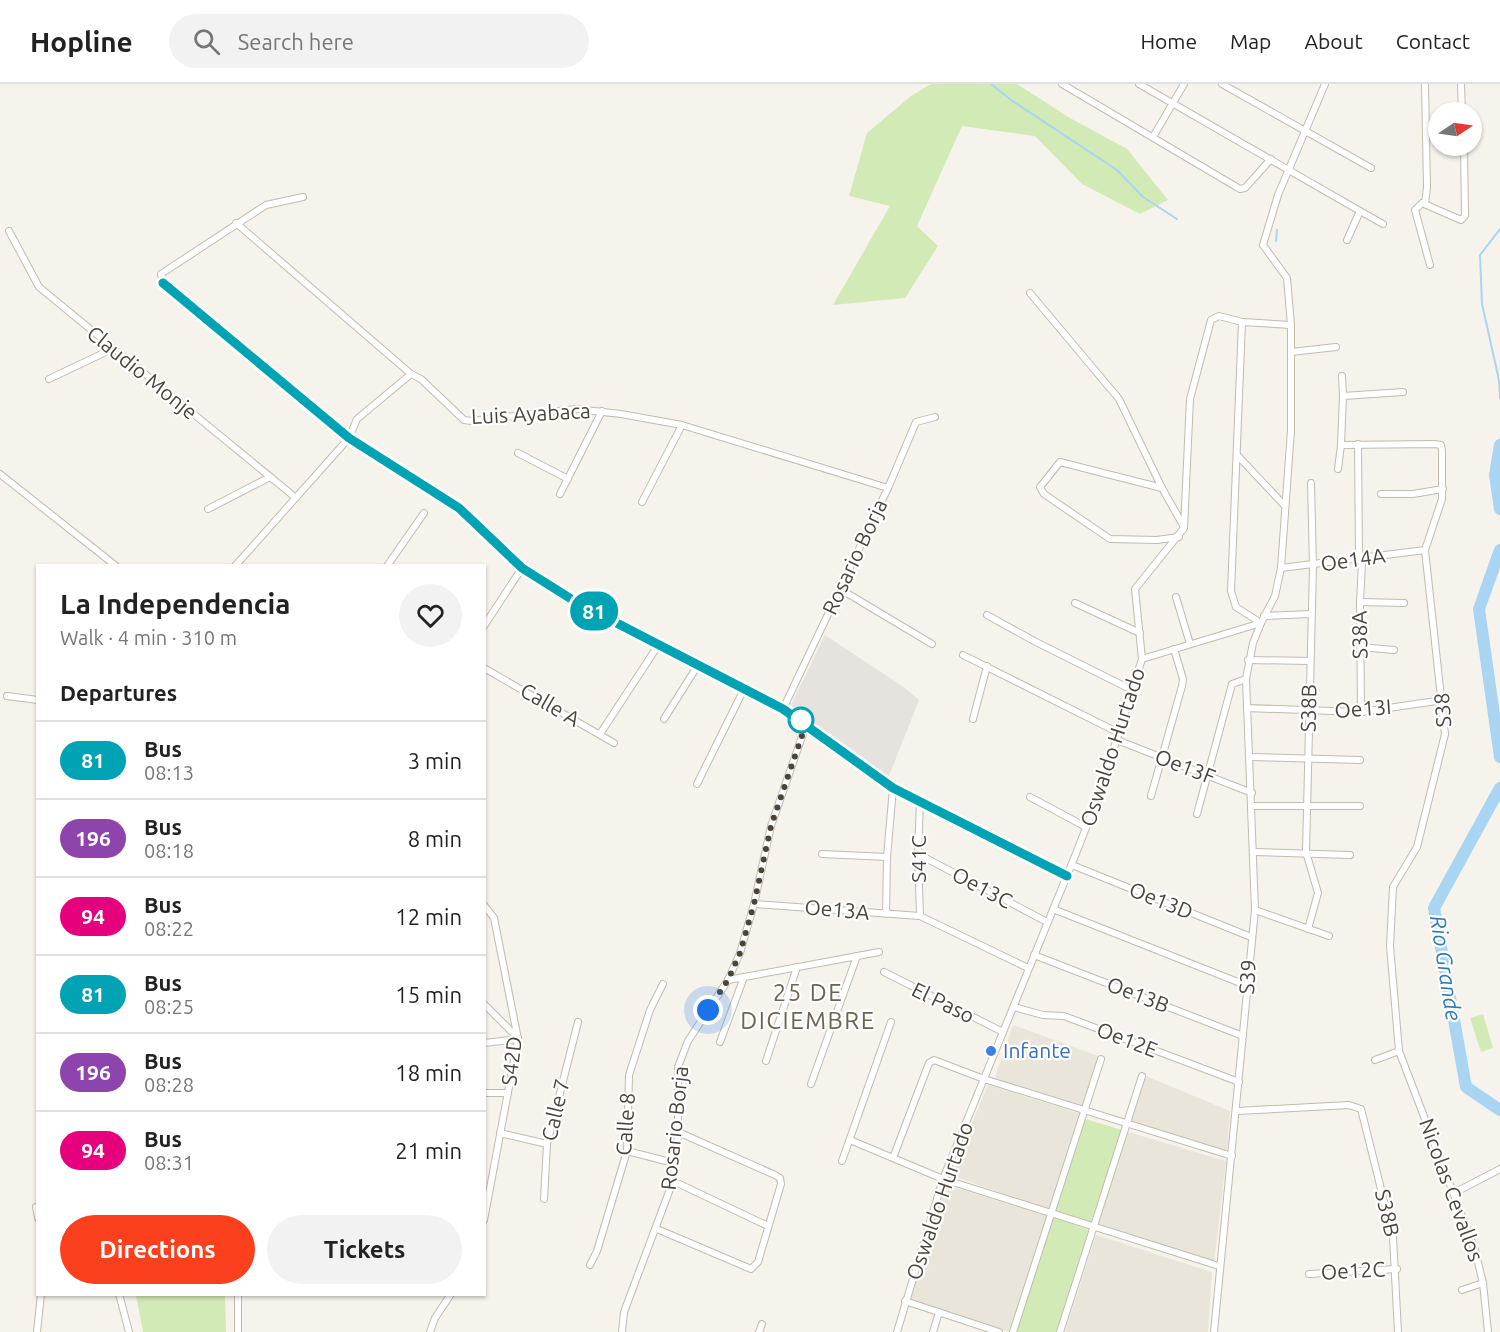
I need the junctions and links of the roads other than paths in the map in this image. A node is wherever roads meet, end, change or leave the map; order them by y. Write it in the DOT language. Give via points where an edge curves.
graph roads {
  1 [pos="1062,84"];
  2 [pos="1139,84"];
  3 [pos="1184,84"];
  4 [pos="1222,84"];
  5 [pos="1425,84"];
  6 [pos="1461,84"];
  7 [pos="1322,85"];
  8 [pos="1462,102"];
  9 [pos="1173,104"];
  10 [pos="1308,130"];
  11 [pos="1153,137"];
  12 [pos="1464,156"];
  13 [pos="1271,159"];
  14 [pos="1371,168"];
  15 [pos="1290,169"];
  16 [pos="303,196"];
  17 [pos="1425,204"];
  18 [pos="1360,211"];
  19 [pos="236,223"];
  20 [pos="1383,224"];
  21 [pos="9,231"];
  22 [pos="1347,240"];
  23 [pos="1430,265"];
  24 [pos="1030,293"];
  25 [pos="1242,322"];
  26 [pos="1291,325"];
  27 [pos="1336,347"];
  28 [pos="112,349"];
  29 [pos="1291,352"];
  30 [pos="411,374"];
  31 [pos="1342,376"];
  32 [pos="50,378"];
  33 [pos="1402,392"];
  34 [pos="1342,396"];
  35 [pos="603,411"];
  36 [pos="935,417"];
  37 [pos="682,425"];
  38 [pos="349,438"];
  39 [pos="1358,444"];
  40 [pos="1341,445"];
  41 [pos="519,453"];
  42 [pos="1237,456"];
  43 [pos="1338,469"];
  44 [pos="0,474"];
  45 [pos="270,477"];
  46 [pos="567,479"];
  47 [pos="1311,483"];
  48 [pos="888,488"];
  49 [pos="1162,488"];
  50 [pos="1443,489"];
  51 [pos="560,494"];
  52 [pos="1381,494"];
  53 [pos="296,498"];
  54 [pos="642,502"];
  55 [pos="1284,505"];
  56 [pos="208,509"];
  57 [pos="424,513"];
  58 [pos="1184,528"];
  59 [pos="1179,537"];
  60 [pos="1425,550"];
  61 [pos="1359,558"];
  62 [pos="113,564"];
  63 [pos="237,564"];
  64 [pos="388,564"];
  65 [pos="1313,566"];
  66 [pos="522,568"];
  67 [pos="1281,568"];
  68 [pos="840,589"];
  69 [pos="1176,597"];
  70 [pos="1360,602"];
  71 [pos="1076,603"];
  72 [pos="1404,603"];
  73 [pos="1310,614"];
  74 [pos="987,615"];
  75 [pos="1264,616"];
  76 [pos="486,623"];
  77 [pos="1261,623"];
  78 [pos="1140,633"];
  79 [pos="659,644"];
  80 [pos="932,644"];
  81 [pos="1190,644"];
  82 [pos="1360,647"];
  83 [pos="1174,649"];
  84 [pos="1394,650"];
  85 [pos="963,654"];
  86 [pos="1142,659"];
  87 [pos="1248,660"];
  88 [pos="1310,661"];
  89 [pos="698,665"];
  90 [pos="987,666"];
  91 [pos="486,669"];
  92 [pos="1246,679"];
  93 [pos="744,688"];
  94 [pos="1132,690"];
  95 [pos="7,696"];
  96 [pos="36,700"];
  97 [pos="1443,700"];
  98 [pos="1247,708"];
  99 [pos="783,709"];
  100 [pos="1309,711"];
  101 [pos="1361,712"];
  102 [pos="973,718"];
  103 [pos="664,719"];
  104 [pos="806,724"];
  105 [pos="1119,733"];
  106 [pos="600,734"];
  107 [pos="1117,740"];
  108 [pos="614,743"];
  109 [pos="1161,757"];
  110 [pos="1250,757"];
  111 [pos="1308,757"];
  112 [pos="1360,760"];
  113 [pos="1207,775"];
  114 [pos="697,784"];
  115 [pos="893,788"];
  116 [pos="1252,794"];
  117 [pos="1151,796"];
  118 [pos="1030,797"];
  119 [pos="920,801"];
  120 [pos="1307,805"];
  121 [pos="1253,806"];
  122 [pos="1360,806"];
  123 [pos="1197,814"];
  124 [pos="1086,827"];
  125 [pos="1255,852"];
  126 [pos="1306,852"];
  127 [pos="822,854"];
  128 [pos="918,854"];
  129 [pos="1350,855"];
  130 [pos="887,857"];
  131 [pos="1072,865"];
  132 [pos="1067,876"];
  133 [pos="754,904"];
  134 [pos="486,908"];
  135 [pos="1053,909"];
  136 [pos="1255,910"];
  137 [pos="886,914"];
  138 [pos="920,916"];
  139 [pos="1047,922"];
  140 [pos="1308,929"];
  141 [pos="1329,936"];
  142 [pos="1251,937"];
  143 [pos="879,952"];
  144 [pos="1034,955"];
  145 [pos="857,956"];
  146 [pos="796,967"];
  147 [pos="1028,968"];
  148 [pos="884,972"];
  149 [pos="744,976"];
  150 [pos="728,980"];
  151 [pos="663,984"];
  152 [pos="1248,986"];
  153 [pos="486,1006"];
  154 [pos="1014,1007"];
  155 [pos="578,1022"];
  156 [pos="891,1022"];
  157 [pos="1003,1032"];
  158 [pos="1243,1036"];
  159 [pos="518,1039"];
  160 [pos="720,1042"];
  161 [pos="486,1043"];
  162 [pos="1399,1051"];
  163 [pos="1101,1059"];
  164 [pos="1375,1060"];
  165 [pos="766,1061"];
  166 [pos="1142,1076"];
  167 [pos="984,1079"];
  168 [pos="1239,1082"];
  169 [pos="811,1084"];
  170 [pos="486,1093"];
  171 [pos="508,1093"];
  172 [pos="1085,1109"];
  173 [pos="1237,1111"];
  174 [pos="1127,1123"];
  175 [pos="678,1132"];
  176 [pos="500,1133"];
  177 [pos="850,1140"];
  178 [pos="548,1144"];
  179 [pos="627,1151"];
  180 [pos="1232,1156"];
  181 [pos="892,1158"];
  182 [pos="842,1161"];
  183 [pos="674,1163"];
  184 [pos="1500,1169"];
  185 [pos="943,1179"];
  186 [pos="672,1181"];
  187 [pos="1454,1193"];
  188 [pos="544,1199"];
  189 [pos="486,1209"];
  190 [pos="1050,1213"];
  191 [pos="768,1226"];
  192 [pos="1094,1228"];
  193 [pos="657,1229"];
  194 [pos="590,1265"];
  195 [pos="1219,1266"];
  196 [pos="1397,1269"];
  197 [pos="1309,1274"];
  198 [pos="1483,1283"];
  199 [pos="1462,1290"];
  200 [pos="41,1296"];
  201 [pos="120,1296"];
  202 [pos="238,1296"];
  203 [pos="450,1296"];
  204 [pos="905,1301"];
  205 [pos="939,1312"];
  206 [pos="762,1324"];
  207 [pos="978,1329"];
  208 [pos="38,1332"];
  209 [pos="129,1332"];
  210 [pos="238,1332"];
  211 [pos="430,1332"];
  212 [pos="622,1332"];
  213 [pos="759,1332"];
  214 [pos="897,1332"];
  215 [pos="933,1332"];
  216 [pos="999,1332"];
  217 [pos="1013,1332"];
  218 [pos="1060,1332"];
  219 [pos="1214,1332"];
  220 [pos="1398,1332"];
  221 [pos="1488,1332"];
  1 -- 11 [label="street"];
  2 -- 9 [label="street"];
  3 -- 9 [label="street"];
  4 -- 10 [label="street"];
  5 -- 17 [label="street"];
  6 -- 8 [label="street"];
  7 -- 10 [label="street"];
  9 -- 11 [label="street"];
  9 -- 13 [label="street"];
  10 -- 14 [label="street"];
  10 -- 15 [label="street"];
  11 -- 13 [label="street" via="1240,189"];
  12 -- 17 [label="street" via="1465,216 1455,219"];
  13 -- 15 [label="street"];
  15 -- 18 [label="street"];
  15 -- 26 [label="street" via="1263,246 1287,278"];
  16 -- 19 [label="street" via="266,205"];
  17 -- 23 [label="street" via="1419,203 1416,210"];
  18 -- 20 [label="street"];
  18 -- 22 [label="street"];
  19 -- 30 [label="street, Luis Ayabaca"];
  19 -- 38 [label="street" via="163,270 163,283"];
  21 -- 28 [label="street, Claudio Monje" via="39,287"];
  24 -- 49 [label="street" via="1119,399"];
  25 -- 26 [label="street"];
  25 -- 42 [label="street"];
  25 -- 58 [label="street" via="1220,315 1211,320 1190,399"];
  26 -- 29 [label="street"];
  27 -- 29 [label="street"];
  28 -- 32 [label="street"];
  28 -- 45 [label="street, Claudio Monje"];
  29 -- 55 [label="street" via="1291,430"];
  30 -- 35 [label="street, Luis Ayabaca" via="459,416 472,421 576,409"];
  30 -- 38 [label="street" via="357,419"];
  31 -- 34 [label="street"];
  33 -- 34 [label="street"];
  34 -- 40 [label="street"];
  35 -- 37 [label="street, Luis Ayabaca"];
  35 -- 46 [label="street"];
  36 -- 48 [label="street, Rosario Borja" via="915,422"];
  37 -- 48 [label="street, Luis Ayabaca"];
  37 -- 54 [label="street"];
  38 -- 53 [label="street"];
  38 -- 66 [label="street" via="459,508"];
  39 -- 40 [label="street, S38"];
  39 -- 50 [label="street, S38" via="1441,445"];
  39 -- 61 [label="street"];
  40 -- 43 [label="street"];
  41 -- 46 [label="street"];
  42 -- 55 [label="street"];
  42 -- 77 [label="street" via="1231,591 1236,607"];
  44 -- 62 [label="street"];
  45 -- 53 [label="street, Claudio Monje"];
  45 -- 56 [label="street"];
  46 -- 51 [label="street"];
  47 -- 65 [label="street, S38B"];
  48 -- 68 [label="street, Rosario Borja"];
  49 -- 58 [label="street"];
  49 -- 59 [label="street" via="1060,462 1040,487 1044,494 1110,539"];
  50 -- 52 [label="street" via="1413,495"];
  50 -- 60 [label="street, S38"];
  53 -- 63 [label="street"];
  55 -- 67 [label="street"];
  57 -- 64 [label="street"];
  58 -- 59 [label="street"];
  59 -- 78 [label="street" via="1136,584"];
  60 -- 61 [label="street, Oe14A"];
  60 -- 97 [label="street, S38"];
  61 -- 65 [label="street, Oe14A"];
  61 -- 70 [label="street, S38A"];
  65 -- 67 [label="street, Oe14A"];
  65 -- 73 [label="street, S38B"];
  66 -- 76 [label="street"];
  66 -- 79 [label="street" via="576,602"];
  67 -- 75 [label="street" via="1275,596"];
  68 -- 80 [label="street"];
  68 -- 99 [label="street, Rosario Borja"];
  69 -- 81 [label="street"];
  70 -- 72 [label="street"];
  70 -- 82 [label="street, S38A"];
  71 -- 78 [label="street"];
  73 -- 75 [label="street"];
  73 -- 88 [label="street, S38B"];
  74 -- 94 [label="street"];
  75 -- 77 [label="street"];
  77 -- 81 [label="street, Oswaldo Hurtado"];
  77 -- 87 [label="street, S39"];
  78 -- 86 [label="street"];
  79 -- 89 [label="street"];
  79 -- 106 [label="street"];
  81 -- 83 [label="street, Oswaldo Hurtado"];
  82 -- 84 [label="street"];
  82 -- 101 [label="street, S38A"];
  83 -- 86 [label="street, Oswaldo Hurtado"];
  83 -- 109 [label="street" via="1183,679"];
  85 -- 90 [label="street"];
  86 -- 94 [label="street, Oswaldo Hurtado"];
  87 -- 88 [label="street"];
  87 -- 92 [label="street, S39"];
  88 -- 100 [label="street, S38B"];
  89 -- 93 [label="street"];
  89 -- 103 [label="street"];
  90 -- 102 [label="street"];
  90 -- 105 [label="street"];
  91 -- 106 [label="street, Calle A"];
  92 -- 98 [label="street, S39"];
  92 -- 113 [label="street" via="1232,684"];
  93 -- 99 [label="street"];
  93 -- 114 [label="street"];
  94 -- 105 [label="street, Oswaldo Hurtado"];
  95 -- 96 [label="street"];
  97 -- 101 [label="street, Oe13I"];
  97 -- 162 [label="street, S38" via="1444,738 1417,847 1392,893 1390,946"];
  98 -- 100 [label="street, Oe13I"];
  98 -- 110 [label="street, S39"];
  99 -- 104 [label="street"];
  100 -- 101 [label="street, Oe13I"];
  100 -- 111 [label="street, S38B"];
  104 -- 115 [label="street"];
  104 -- 133 [label="street, Rosario Borja" via="771,826"];
  105 -- 107 [label="street, Oswaldo Hurtado"];
  106 -- 108 [label="street, Calle A"];
  107 -- 109 [label="street, Oe13F"];
  107 -- 124 [label="street, Oswaldo Hurtado"];
  109 -- 113 [label="street, Oe13F"];
  109 -- 117 [label="street"];
  110 -- 111 [label="street"];
  110 -- 116 [label="street, S39"];
  111 -- 112 [label="street"];
  111 -- 120 [label="street, S38B"];
  113 -- 116 [label="street, Oe13F"];
  113 -- 123 [label="street"];
  115 -- 119 [label="street"];
  115 -- 130 [label="street"];
  116 -- 121 [label="street, S39"];
  118 -- 124 [label="street"];
  119 -- 128 [label="street, S41C"];
  119 -- 132 [label="street"];
  120 -- 121 [label="street"];
  120 -- 122 [label="street"];
  120 -- 126 [label="street, S38B"];
  121 -- 125 [label="street, S39"];
  124 -- 131 [label="street, Oswaldo Hurtado"];
  125 -- 126 [label="street"];
  125 -- 136 [label="street, S39"];
  126 -- 129 [label="street"];
  126 -- 140 [label="street, S38B" via="1318,890"];
  127 -- 130 [label="street"];
  128 -- 138 [label="street, S41C"];
  128 -- 139 [label="street, Oe13C"];
  130 -- 137 [label="street"];
  131 -- 132 [label="street, Oswaldo Hurtado"];
  131 -- 142 [label="street, Oe13D"];
  132 -- 135 [label="street, Oswaldo Hurtado"];
  133 -- 137 [label="street, Oe13A"];
  133 -- 150 [label="street, Rosario Borja"];
  134 -- 159 [label="street, S42D" via="494,918"];
  135 -- 139 [label="street, Oswaldo Hurtado"];
  135 -- 152 [label="street"];
  136 -- 140 [label="street"];
  136 -- 142 [label="street, S39"];
  137 -- 138 [label="street, Oe13A"];
  138 -- 147 [label="street"];
  139 -- 144 [label="street, Oswaldo Hurtado"];
  140 -- 141 [label="street"];
  142 -- 152 [label="street, S39"];
  143 -- 145 [label="street"];
  144 -- 147 [label="street, Oswaldo Hurtado"];
  144 -- 158 [label="street, Oe13B"];
  145 -- 146 [label="street"];
  145 -- 169 [label="street"];
  146 -- 149 [label="street"];
  146 -- 165 [label="street"];
  147 -- 154 [label="street, Oswaldo Hurtado"];
  148 -- 157 [label="street, El Paso"];
  149 -- 150 [label="street"];
  149 -- 160 [label="street"];
  150 -- 175 [label="street, Rosario Borja" via="688,1041 678,1067"];
  151 -- 179 [label="street, Calle 8" via="650,1010 629,1075"];
  152 -- 158 [label="street, S39"];
  153 -- 159 [label="street"];
  154 -- 157 [label="street, Oswaldo Hurtado"];
  154 -- 168 [label="street, Oe12E" via="1064,1016"];
  155 -- 178 [label="street, Calle 7"];
  156 -- 177 [label="street"];
  157 -- 167 [label="street, Oswaldo Hurtado"];
  158 -- 168 [label="street, S39"];
  159 -- 161 [label="street"];
  159 -- 171 [label="street, S42D"];
  162 -- 164 [label="street"];
  162 -- 187 [label="street, Nicolas Cevallos"];
  163 -- 172 [label="street"];
  166 -- 174 [label="street"];
  167 -- 172 [label="street"];
  167 -- 181 [label="street" via="932,1060"];
  167 -- 185 [label="street, Oswaldo Hurtado"];
  168 -- 173 [label="street, S39"];
  170 -- 171 [label="street"];
  171 -- 176 [label="street, S42D"];
  172 -- 174 [label="street"];
  172 -- 190 [label="street"];
  173 -- 180 [label="street, S39"];
  173 -- 196 [label="street, S38B" via="1349,1104 1361,1109 1393,1237"];
  174 -- 180 [label="street"];
  174 -- 192 [label="street"];
  175 -- 183 [label="street, Rosario Borja"];
  175 -- 191 [label="street" via="780,1179"];
  176 -- 178 [label="street"];
  176 -- 189 [label="street, S42D"];
  177 -- 181 [label="street"];
  177 -- 182 [label="street"];
  178 -- 188 [label="street, Calle 7"];
  179 -- 183 [label="street"];
  179 -- 194 [label="street, Calle 8"];
  180 -- 195 [label="street, S39"];
  181 -- 185 [label="street"];
  183 -- 186 [label="street, Rosario Borja"];
  184 -- 187 [label="street"];
  185 -- 190 [label="street"];
  185 -- 204 [label="street, Oswaldo Hurtado"];
  186 -- 191 [label="street"];
  186 -- 193 [label="street, Rosario Borja"];
  187 -- 198 [label="street, Nicolas Cevallos"];
  190 -- 192 [label="street"];
  190 -- 217 [label="street"];
  191 -- 193 [label="street" via="758,1262 752,1269"];
  192 -- 195 [label="street"];
  192 -- 218 [label="street"];
  193 -- 212 [label="street, Rosario Borja" via="624,1312"];
  195 -- 219 [label="street, S39"];
  196 -- 197 [label="street, Oe12C"];
  196 -- 220 [label="street, S38B"];
  198 -- 199 [label="street"];
  198 -- 221 [label="street, Nicolas Cevallos"];
  200 -- 208 [label="street"];
  201 -- 209 [label="street"];
  202 -- 210 [label="street"];
  203 -- 211 [label="street"];
  204 -- 205 [label="street"];
  204 -- 214 [label="street, Oswaldo Hurtado"];
  205 -- 207 [label="street"];
  205 -- 215 [label="street"];
  206 -- 213 [label="street"];
  207 -- 216 [label="street"];
}
